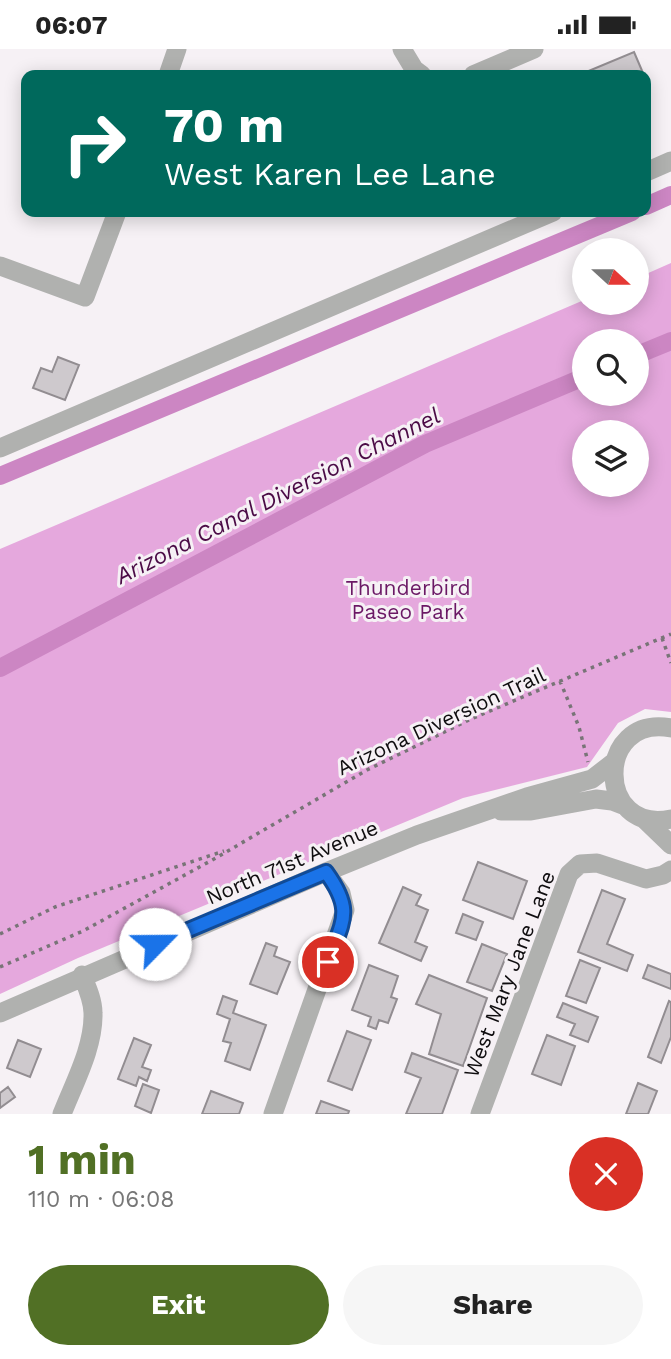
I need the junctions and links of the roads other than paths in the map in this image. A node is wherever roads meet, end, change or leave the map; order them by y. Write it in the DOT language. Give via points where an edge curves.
graph roads {
  1 [pos="177,49"];
  2 [pos="402,49"];
  3 [pos="534,49"];
  4 [pos="170,70"];
  5 [pos="415,70"];
  6 [pos="485,70"];
  7 [pos="671,161"];
  8 [pos="651,170"];
  9 [pos="115,217"];
  10 [pos="541,217"];
  11 [pos="0,266"];
  12 [pos="0,448"];
  13 [pos="671,729"];
  14 [pos="614,762"];
  15 [pos="625,806"];
  16 [pos="490,811"];
  17 [pos="644,818"];
  18 [pos="671,820"];
  19 [pos="671,845"];
  20 [pos="671,870"];
  21 [pos="326,872"];
  22 [pos="82,975"];
  23 [pos="0,1013"];
  24 [pos="62,1114"];
  25 [pos="272,1114"];
  26 [pos="480,1114"];
  1 -- 4 [label="street"];
  2 -- 5 [label="street"];
  3 -- 6 [label="street"];
  7 -- 8 [label="street"];
  9 -- 11 [label="street" via="85,297"];
  10 -- 12 [label="street"];
  13 -- 14 [label="street, North 71st Avenue" via="645,729 631,736"];
  14 -- 15 [label="street" via="614,785"];
  14 -- 16 [label="street, North 71st Avenue" via="592,779"];
  15 -- 16 [label="street, North 71st Avenue" via="596,799 531,811"];
  15 -- 17 [label="street, North 71st Avenue"];
  16 -- 21 [label="street, North 71st Avenue"];
  17 -- 18 [label="street, North 71st Avenue"];
  17 -- 19 [label="street, North 71st Avenue"];
  20 -- 26 [label="street, West Mary Jane Lane" via="646,879 597,863 580,864 569,874"];
  21 -- 22 [label="street, North 71st Avenue"];
  21 -- 25 [label="street" via="341,893 345,910"];
  22 -- 23 [label="street, North 71st Avenue"];
  22 -- 24 [label="street" via="93,1010 92,1026"];
}
